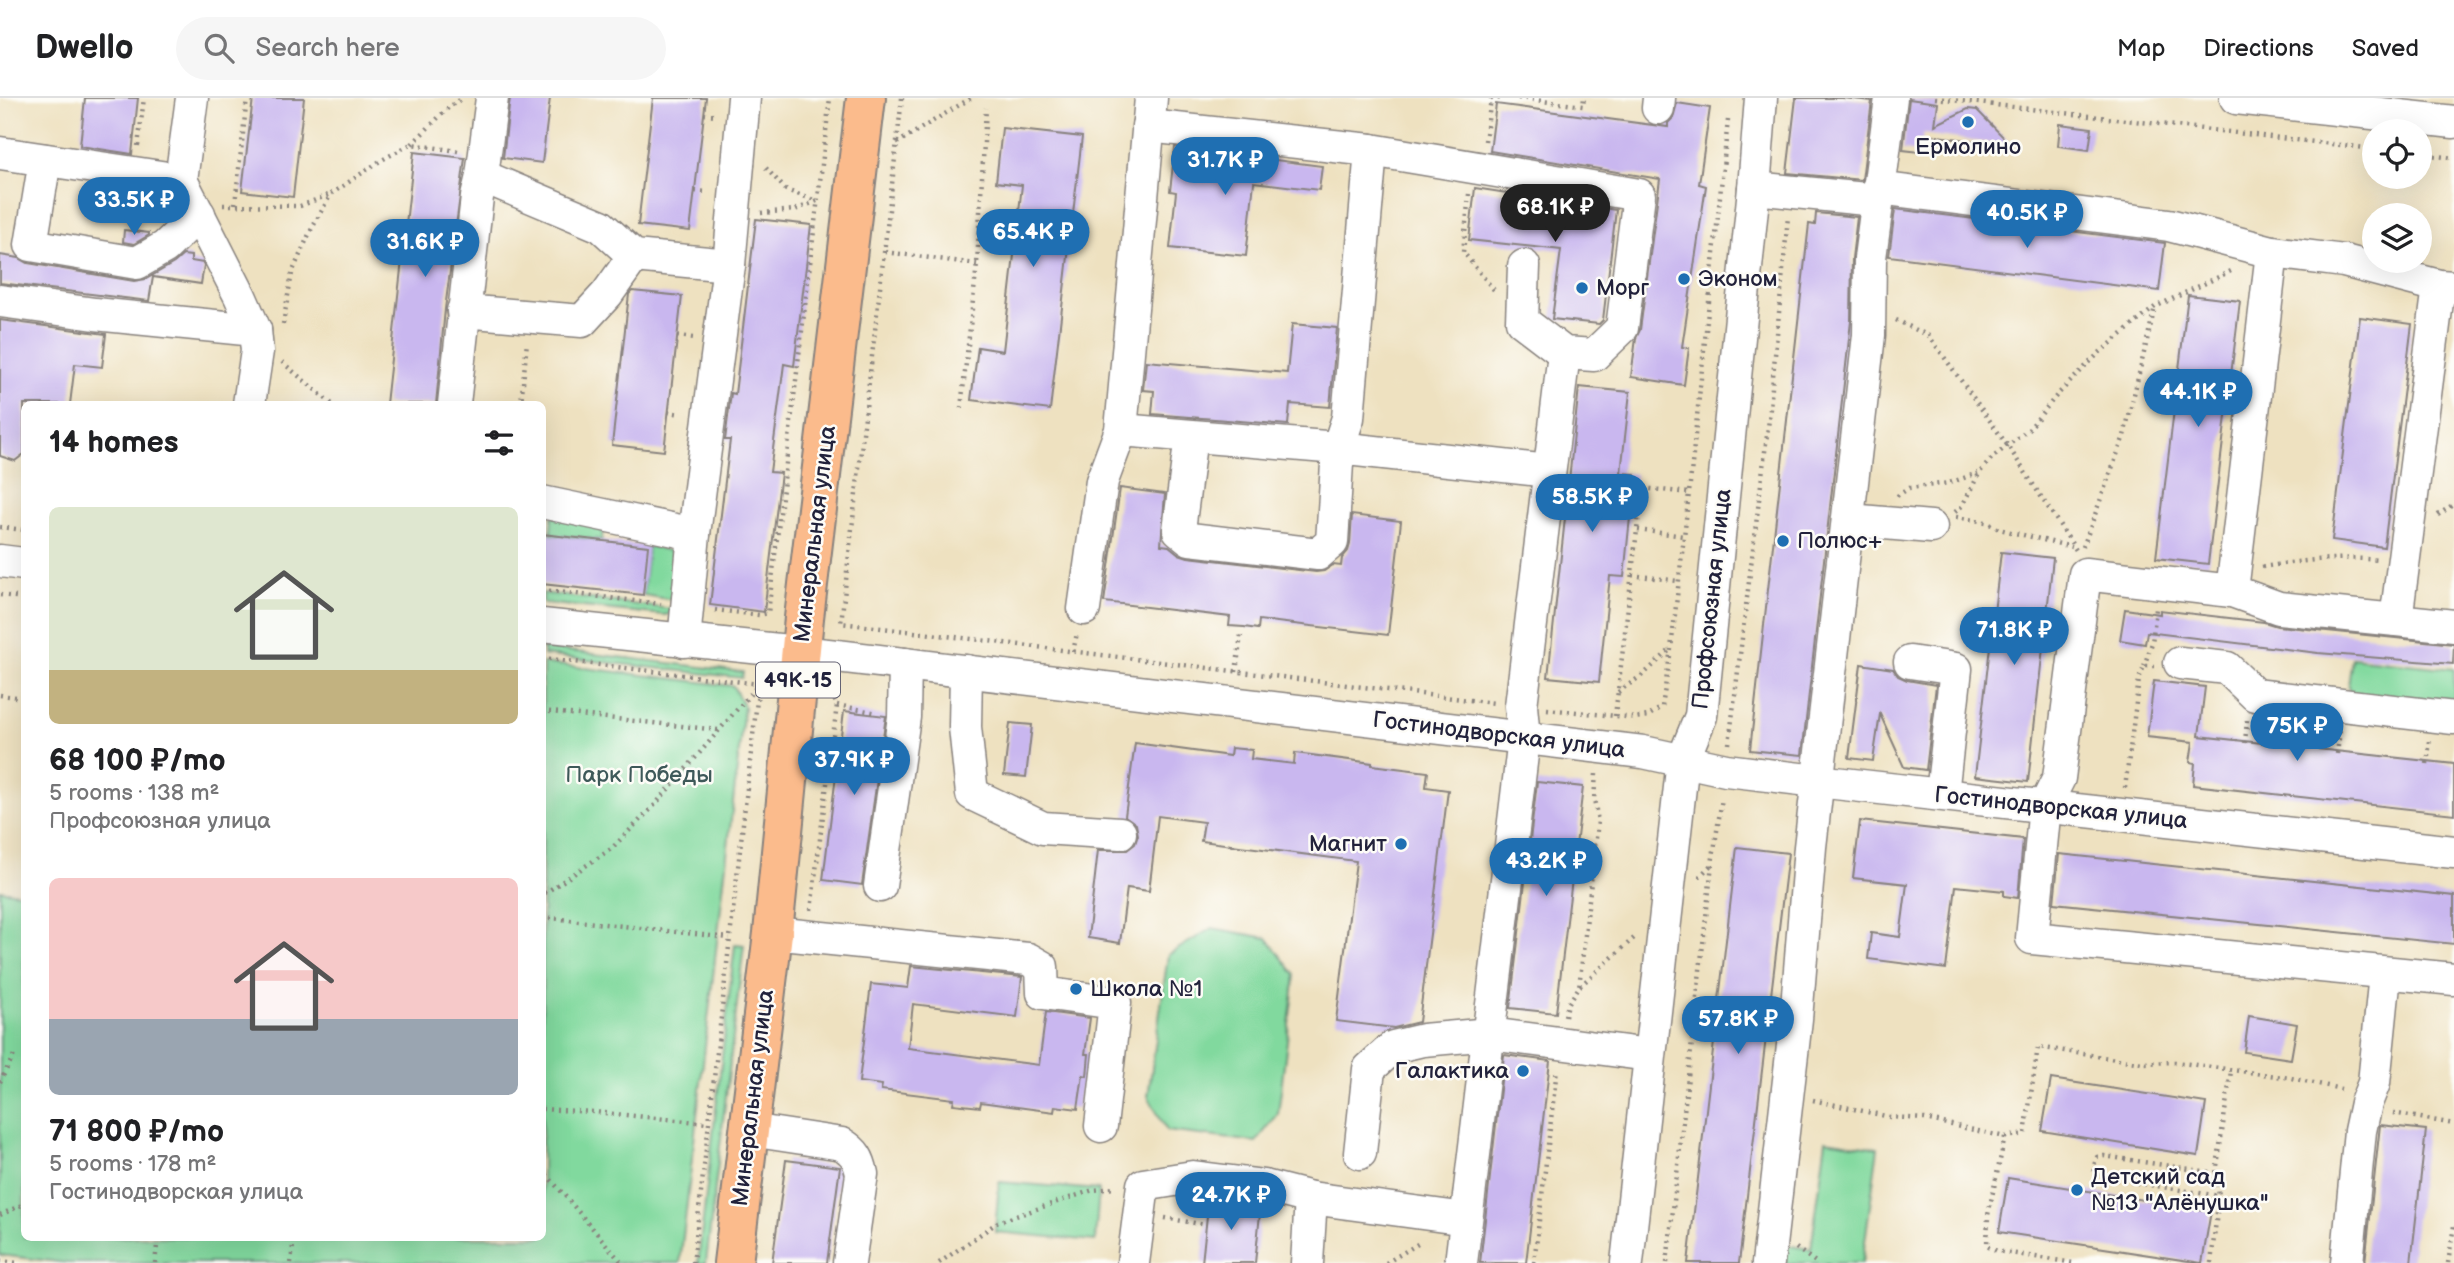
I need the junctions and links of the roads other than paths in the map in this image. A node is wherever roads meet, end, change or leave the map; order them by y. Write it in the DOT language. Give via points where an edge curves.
graph roads {
  1 [pos="192,98"];
  2 [pos="492,98"];
  3 [pos="744,98"];
  4 [pos="866,98"];
  5 [pos="1761,98"];
  6 [pos="1891,98"];
  7 [pos="2236,98"];
  8 [pos="2283,101"];
  9 [pos="1149,112"];
  10 [pos="2454,122"];
  11 [pos="1371,150"];
  12 [pos="0,153"];
  13 [pos="45,160"];
  14 [pos="484,165"];
  15 [pos="1754,188"];
  16 [pos="1877,194"];
  17 [pos="191,200"];
  18 [pos="2272,252"];
  19 [pos="634,256"];
  20 [pos="729,265"];
  21 [pos="1524,267"];
  22 [pos="2446,287"];
  23 [pos="0,301"];
  24 [pos="463,311"];
  25 [pos="264,335"];
  26 [pos="1564,353"];
  27 [pos="250,401"];
  28 [pos="454,401"];
  29 [pos="1121,430"];
  30 [pos="1191,436"];
  31 [pos="1338,448"];
  32 [pos="1549,471"];
  33 [pos="546,503"];
  34 [pos="1849,520"];
  35 [pos="1931,527"];
  36 [pos="694,534"];
  37 [pos="0,561"];
  38 [pos="21,564"];
  39 [pos="2234,580"];
  40 [pos="1084,609"];
  41 [pos="2396,620"];
  42 [pos="546,625"];
  43 [pos="2454,626"];
  44 [pos="684,641"];
  45 [pos="801,653"];
  46 [pos="1910,662"];
  47 [pos="2180,663"];
  48 [pos="905,664"];
  49 [pos="966,671"];
  50 [pos="2454,718"];
  51 [pos="1524,738"];
  52 [pos="1684,760"];
  53 [pos="1817,781"];
  54 [pos="1941,794"];
  55 [pos="2045,806"];
  56 [pos="1119,833"];
  57 [pos="2454,852"];
  58 [pos="880,886"];
  59 [pos="773,933"];
  60 [pos="2385,974"];
  61 [pos="2454,979"];
  62 [pos="1490,1034"];
  63 [pos="1649,1055"];
  64 [pos="1101,1126"];
  65 [pos="750,1130"];
  66 [pos="1360,1153"];
  67 [pos="1311,1198"];
  68 [pos="1466,1219"];
  69 [pos="733,1263"];
  70 [pos="849,1263"];
  71 [pos="1133,1263"];
  72 [pos="1307,1263"];
  73 [pos="1461,1263"];
  74 [pos="1627,1263"];
  75 [pos="1768,1263"];
  76 [pos="2347,1263"];
  1 -- 17 [label="street"];
  2 -- 14 [label="street"];
  3 -- 20 [label="street"];
  4 -- 45 [label="main road, Минеральная улица / 49К-15"];
  5 -- 15 [label="street, Профсоюзная улица"];
  6 -- 16 [label="street"];
  7 -- 8 [label="street"];
  8 -- 10 [label="street"];
  9 -- 11 [label="street"];
  9 -- 29 [label="street"];
  11 -- 26 [label="street" via="1639,195 1622,328 1594,355"];
  11 -- 31 [label="street" via="1348,418"];
  12 -- 13 [label="street"];
  13 -- 17 [label="street" via="135,173"];
  13 -- 17 [label="street" via="31,245 137,262 165,247"];
  14 -- 19 [label="street" via="601,226"];
  14 -- 24 [label="street"];
  15 -- 16 [label="street"];
  15 -- 52 [label="street, Профсоюзная улица" via="1701,716"];
  16 -- 18 [label="street" via="2169,225"];
  16 -- 34 [label="street" via="1869,335"];
  17 -- 25 [label="street"];
  18 -- 22 [label="street" via="2344,261"];
  18 -- 39 [label="street"];
  19 -- 20 [label="street"];
  19 -- 24 [label="street" via="582,321"];
  20 -- 36 [label="street"];
  21 -- 26 [label="street" via="1522,321"];
  22 -- 41 [label="street"];
  23 -- 25 [label="street"];
  24 -- 28 [label="street"];
  25 -- 27 [label="street"];
  26 -- 32 [label="street"];
  29 -- 30 [label="street"];
  29 -- 40 [label="street" via="1102,481"];
  30 -- 31 [label="street"];
  30 -- 31 [label="street" via="1179,530 1190,540 1318,554 1332,542"];
  31 -- 32 [label="street"];
  32 -- 51 [label="street" via="1521,706"];
  33 -- 36 [label="street"];
  34 -- 35 [label="street"];
  34 -- 53 [label="street"];
  36 -- 44 [label="street"];
  37 -- 38 [label="street"];
  39 -- 41 [label="street" via="2279,608"];
  39 -- 55 [label="street" via="2158,582 2085,574 2059,779"];
  41 -- 43 [label="street"];
  42 -- 44 [label="street, Гостинодворская улица"];
  44 -- 45 [label="street, Гостинодворская улица"];
  45 -- 48 [label="street, Гостинодворская улица"];
  45 -- 59 [label="main road, Минеральная улица / 49К-15"];
  46 -- 54 [label="street" via="1955,669"];
  47 -- 50 [label="street" via="2227,668 2255,695"];
  48 -- 49 [label="street, Гостинодворская улица"];
  48 -- 58 [label="street" via="904,717"];
  49 -- 51 [label="street, Гостинодворская улица"];
  49 -- 56 [label="street" via="965,727 972,794 1043,828"];
  51 -- 52 [label="street, Гостинодворская улица"];
  51 -- 62 [label="street"];
  52 -- 53 [label="street, Гостинодворская улица"];
  52 -- 63 [label="street, Профсоюзная улица"];
  53 -- 54 [label="street, Гостинодворская улица"];
  53 -- 75 [label="street"];
  54 -- 55 [label="street, Гостинодворская улица"];
  55 -- 57 [label="street, Гостинодворская улица"];
  55 -- 60 [label="street" via="2032,938"];
  59 -- 64 [label="street" via="1028,959 1042,967 1043,993 1115,1003"];
  59 -- 65 [label="main road, Минеральная улица / 49К-15"];
  60 -- 61 [label="street"];
  60 -- 76 [label="street" via="2374,1083 2360,1132"];
  62 -- 63 [label="street"];
  62 -- 66 [label="street" via="1393,1047 1369,1069"];
  62 -- 68 [label="street"];
  63 -- 74 [label="street, Профсоюзная улица"];
  65 -- 69 [label="main road, Минеральная улица / 49К-15"];
  65 -- 70 [label="street" via="842,1144 853,1150 862,1174"];
  67 -- 68 [label="street"];
  67 -- 71 [label="street" via="1264,1186 1193,1178 1141,1200"];
  67 -- 72 [label="street"];
  68 -- 73 [label="street"];
}
